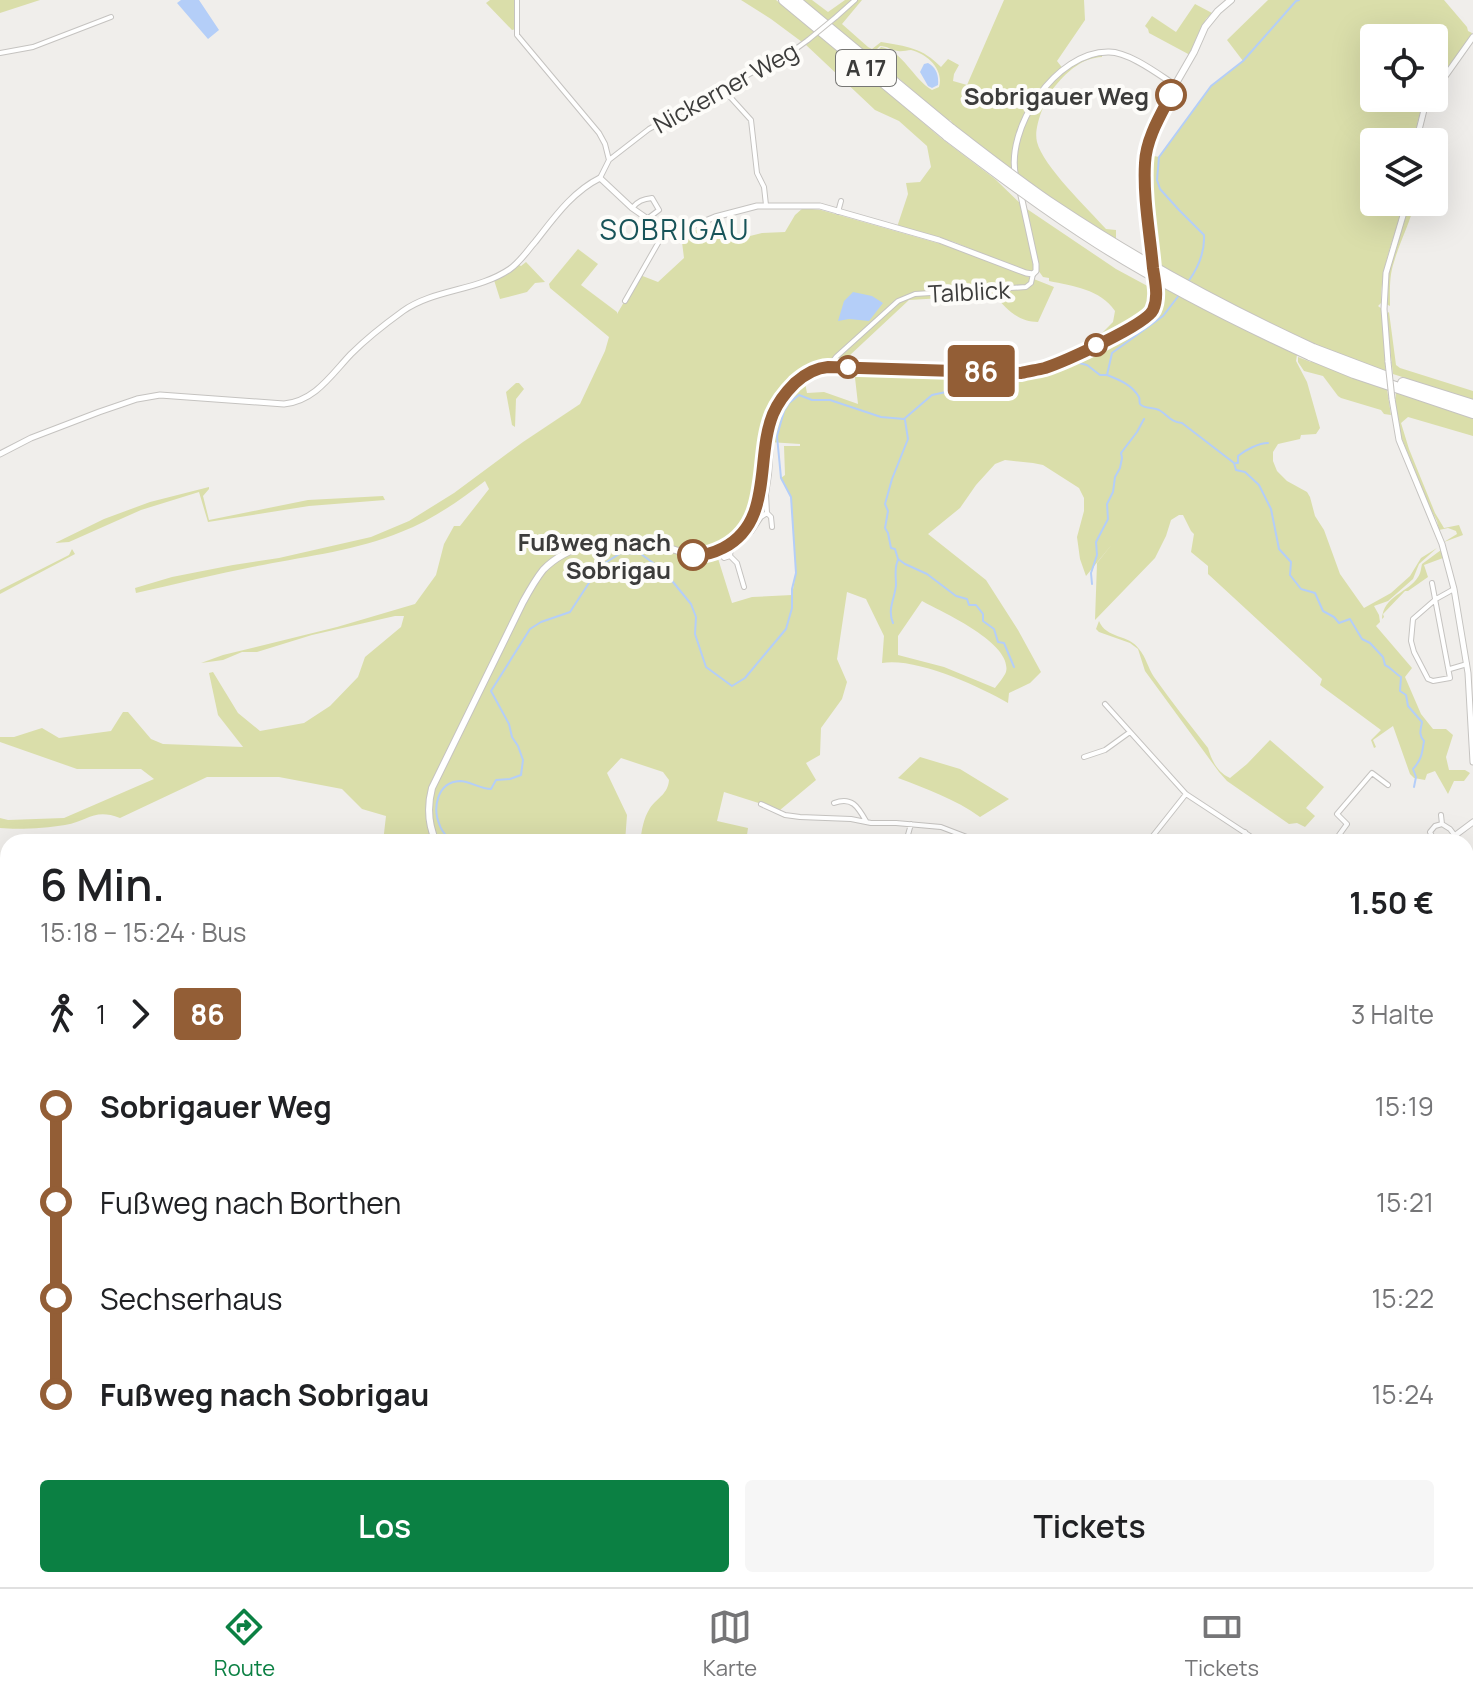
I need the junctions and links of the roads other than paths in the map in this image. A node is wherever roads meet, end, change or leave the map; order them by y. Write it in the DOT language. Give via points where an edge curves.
graph roads {
  1 [pos="517,0"];
  2 [pos="784,0"];
  3 [pos="795,0"];
  4 [pos="855,0"];
  5 [pos="1231,0"];
  6 [pos="111,17"];
  7 [pos="1473,37"];
  8 [pos="0,53"];
  9 [pos="1448,72"];
  10 [pos="1175,85"];
  11 [pos="722,88"];
  12 [pos="950,133"];
  13 [pos="609,160"];
  14 [pos="600,178"];
  15 [pos="841,201"];
  16 [pos="766,205"];
  17 [pos="632,208"];
  18 [pos="838,212"];
  19 [pos="1403,216"];
  20 [pos="647,219"];
  21 [pos="665,231"];
  22 [pos="1033,274"];
  23 [pos="625,301"];
  24 [pos="1312,352"];
  25 [pos="828,367"];
  26 [pos="1473,405"];
  27 [pos="1473,413"];
  28 [pos="767,443"];
  29 [pos="0,454"];
  30 [pos="767,513"];
  31 [pos="772,527"];
  32 [pos="719,550"];
  33 [pos="730,556"];
  34 [pos="1432,583"];
  35 [pos="744,587"];
  36 [pos="1454,589"];
  37 [pos="1436,599"];
  38 [pos="1467,664"];
  39 [pos="1450,669"];
  40 [pos="1105,704"];
  41 [pos="1130,732"];
  42 [pos="1084,757"];
  43 [pos="1473,762"];
  44 [pos="1388,785"];
  45 [pos="1186,794"];
  46 [pos="834,803"];
  47 [pos="761,804"];
  48 [pos="1441,815"];
  49 [pos="868,822"];
  50 [pos="911,824"];
  51 [pos="1442,824"];
  52 [pos="1245,832"];
  53 [pos="434,834"];
  54 [pos="908,834"];
  55 [pos="959,834"];
  56 [pos="1154,834"];
  57 [pos="1248,834"];
  58 [pos="1340,834"];
  59 [pos="1431,834"];
  60 [pos="1452,834"];
  1 -- 13 [label="street" via="517,35 599,133"];
  2 -- 12 [label="highway, A 17"];
  3 -- 12 [label="highway, A 17"];
  4 -- 11 [label="street, Nickerner Weg, bridge" via="797,48"];
  5 -- 10 [label="main road" via="1205,27"];
  6 -- 8 [label="street" via="33,47"];
  7 -- 9 [label="street"];
  10 -- 22 [label="street" via="1123,55 1095,53 1069,64 1037,96 1023,124 1014,165 1036,264"];
  10 -- 25 [label="main road" via="1146,156 1156,291 1149,316 1060,362 1021,373"];
  11 -- 13 [label="street, Nickerner Weg" via="649,129"];
  11 -- 16 [label="street" via="751,120"];
  12 -- 24 [label="highway, A 17, bridge" via="1125,251"];
  13 -- 14 [label="street, Nickerner Weg"];
  14 -- 17 [label="street"];
  14 -- 29 [label="street" via="572,197 511,268 403,311 300,401 160,395 137,399"];
  15 -- 18 [label="street"];
  16 -- 18 [label="street" via="820,206"];
  16 -- 21 [label="street" via="676,233"];
  17 -- 20 [label="street"];
  17 -- 20 [label="street" via="652,198 659,210"];
  18 -- 22 [label="street"];
  19 -- 36 [label="street, bridge" via="1386,273 1392,399 1399,440 1442,544"];
  20 -- 21 [label="street"];
  21 -- 23 [label="street"];
  22 -- 25 [label="street, Talblick" via="1026,287 915,294 898,301"];
  24 -- 26 [label="highway, A 17"];
  24 -- 27 [label="highway, A 17" via="1354,373"];
  25 -- 28 [label="main road" via="810,372 788,391 774,413"];
  28 -- 30 [label="street"];
  28 -- 32 [label="main road" via="753,519 744,533"];
  30 -- 31 [label="street"];
  30 -- 33 [label="street" via="731,548"];
  32 -- 33 [label="street" via="724,558"];
  32 -- 53 [label="main road" via="698,556 642,541 606,541 568,552 545,568 523,602 432,788 428,813"];
  33 -- 35 [label="street"];
  34 -- 37 [label="street"];
  36 -- 37 [label="street"];
  36 -- 38 [label="street"];
  37 -- 39 [label="street"];
  37 -- 39 [label="street" via="1413,619 1411,641 1428,679 1450,678"];
  38 -- 39 [label="street"];
  38 -- 43 [label="street"];
  40 -- 41 [label="street"];
  41 -- 42 [label="street"];
  41 -- 45 [label="street"];
  44 -- 58 [label="street" via="1372,773 1337,814 1347,824"];
  45 -- 52 [label="street"];
  45 -- 56 [label="street"];
  46 -- 49 [label="street" via="853,803"];
  47 -- 49 [label="street" via="785,815"];
  48 -- 51 [label="street"];
  49 -- 50 [label="street"];
  50 -- 54 [label="street"];
  50 -- 55 [label="street"];
  51 -- 59 [label="street"];
  51 -- 60 [label="street"];
  52 -- 57 [label="street"];
}
